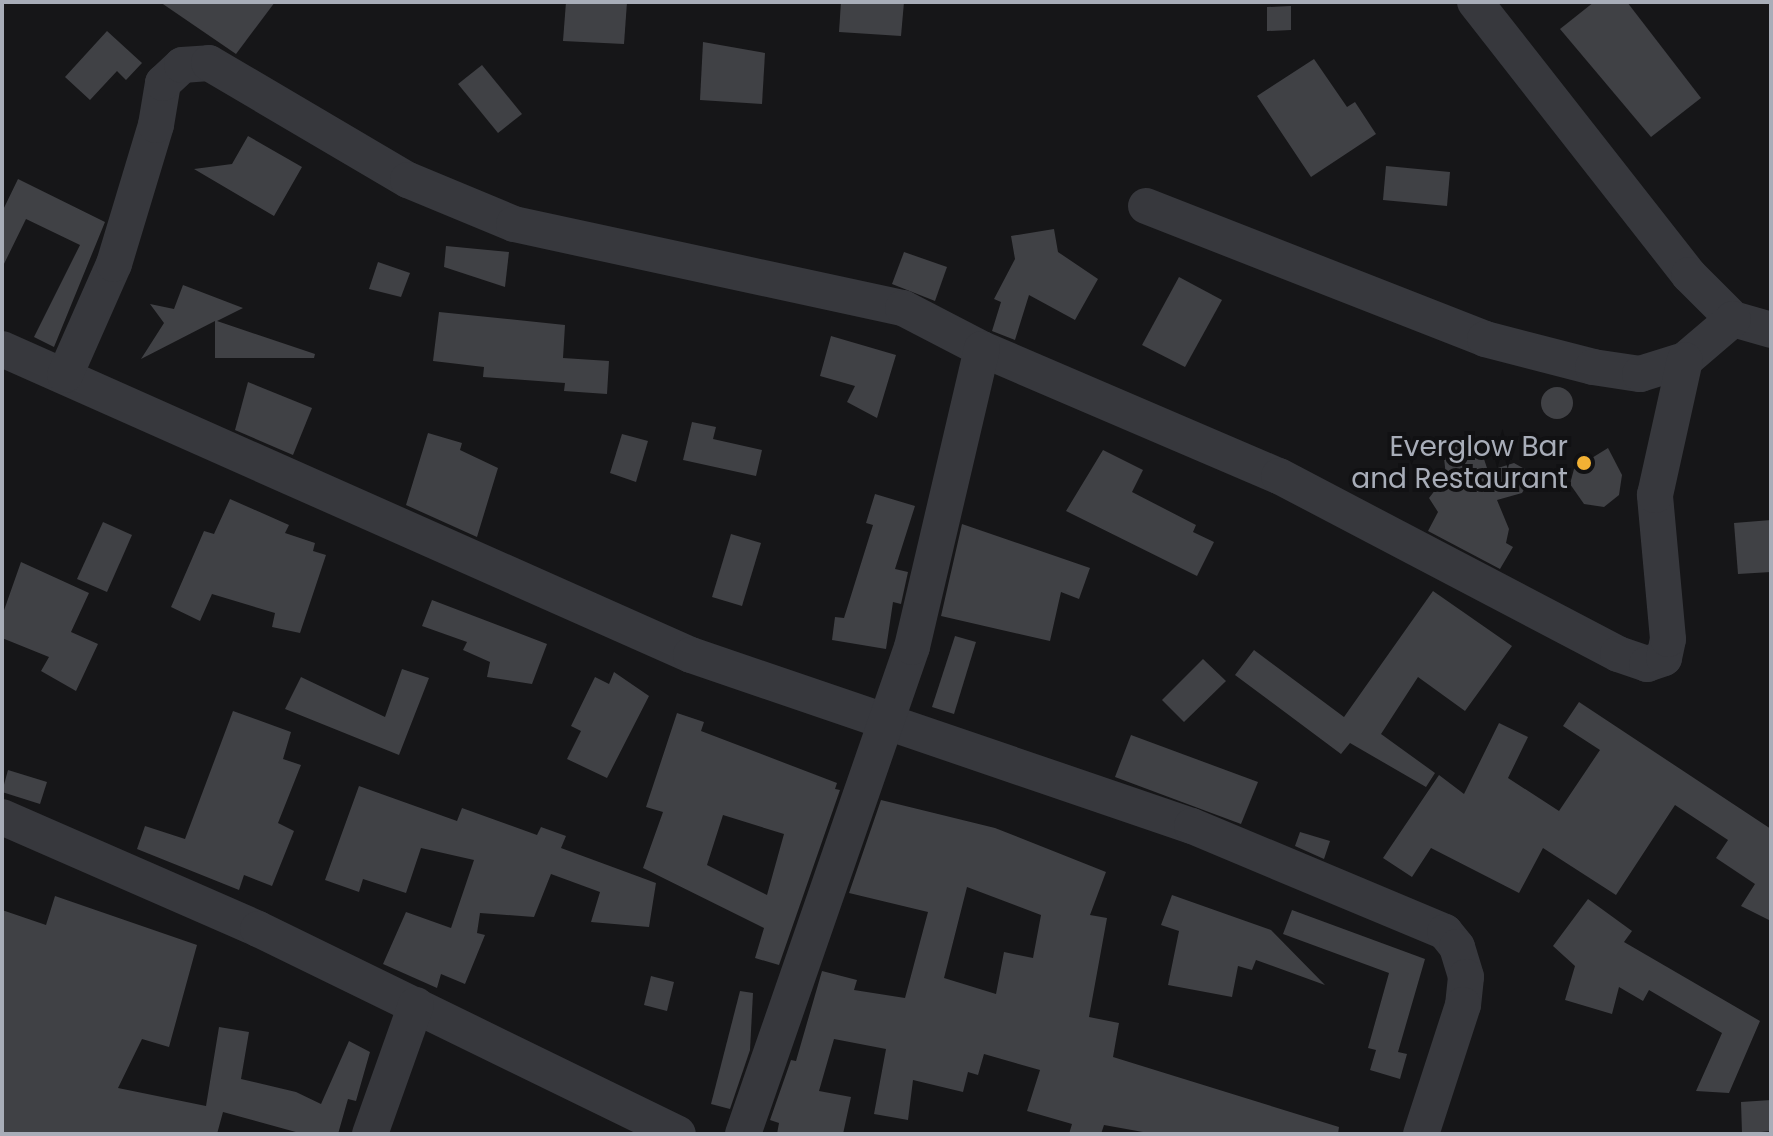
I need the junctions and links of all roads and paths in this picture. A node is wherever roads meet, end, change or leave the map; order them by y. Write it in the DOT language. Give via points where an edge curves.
graph roads {
  1 [pos="1475,2"];
  2 [pos="1146,206"];
  3 [pos="1733,319"];
  4 [pos="1771,330"];
  5 [pos="2,349"];
  6 [pos="982,349"];
  7 [pos="1685,360"];
  8 [pos="65,375"];
  9 [pos="887,725"];
  10 [pos="2,817"];
  11 [pos="416,1005"];
  12 [pos="370,1134"];
  13 [pos="678,1134"];
  14 [pos="743,1134"];
  15 [pos="1421,1134"];
  1 -- 3 [label="street" via="1689,275"];
  2 -- 7 [label="street" via="1485,339 1640,374"];
  3 -- 4 [label="street"];
  3 -- 7 [label="street"];
  5 -- 8 [label="street"];
  6 -- 7 [label="street" via="1063,379 1279,476 1618,654 1647,664 1664,658 1668,639 1655,495"];
  6 -- 8 [label="street" via="903,308 514,224 408,180 209,63 182,65 163,83 156,125 114,264"];
  6 -- 9 [label="street" via="912,647"];
  8 -- 9 [label="street" via="691,655"];
  9 -- 14 [label="street"];
  9 -- 15 [label="street" via="1192,826 1445,932 1457,947 1466,977 1463,1005"];
  10 -- 11 [label="street"];
  11 -- 12 [label="street"];
  11 -- 13 [label="street"];
}
